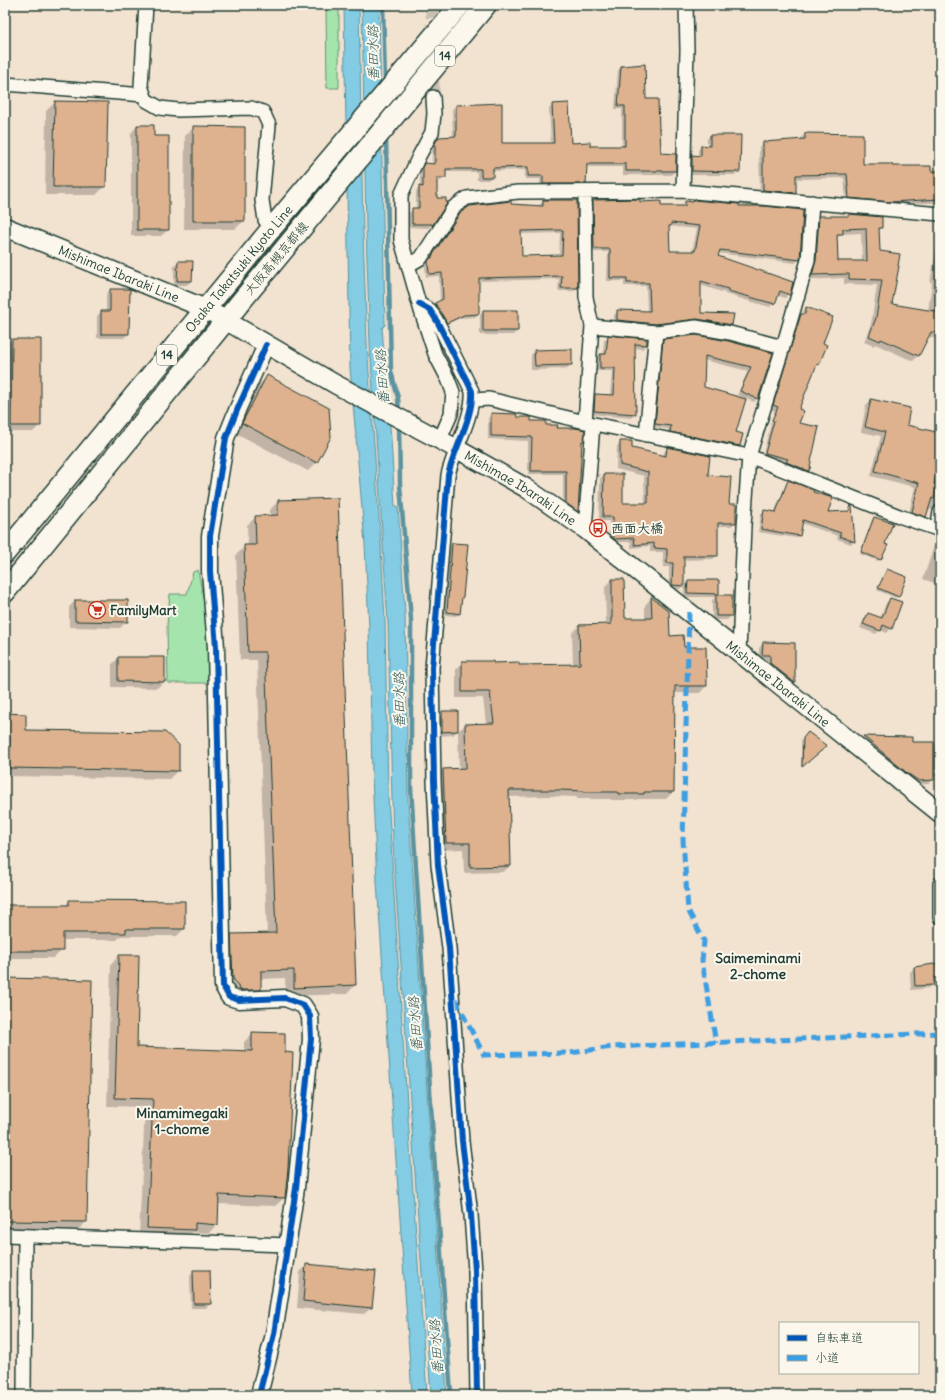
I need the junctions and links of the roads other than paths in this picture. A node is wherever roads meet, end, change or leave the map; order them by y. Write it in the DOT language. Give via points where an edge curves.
graph roads {
  1 [pos="146,5"];
  2 [pos="460,5"];
  3 [pos="486,5"];
  4 [pos="686,5"];
  5 [pos="5,84"];
  6 [pos="144,95"];
  7 [pos="433,97"];
  8 [pos="683,191"];
  9 [pos="585,192"];
  10 [pos="812,202"];
  11 [pos="940,214"];
  12 [pos="5,227"];
  13 [pos="271,229"];
  14 [pos="409,265"];
  15 [pos="419,304"];
  16 [pos="206,308"];
  17 [pos="225,321"];
  18 [pos="592,326"];
  19 [pos="656,332"];
  20 [pos="266,344"];
  21 [pos="783,347"];
  22 [pos="472,400"];
  23 [pos="589,423"];
  24 [pos="646,435"];
  25 [pos="440,439"];
  26 [pos="457,449"];
  27 [pos="749,456"];
  28 [pos="940,512"];
  29 [pos="585,529"];
  30 [pos="938,529"];
  31 [pos="5,553"];
  32 [pos="5,592"];
  33 [pos="739,652"];
  34 [pos="940,813"];
  35 [pos="940,884"];
  36 [pos="940,917"];
  37 [pos="5,1235"];
  38 [pos="25,1236"];
  39 [pos="288,1245"];
  40 [pos="24,1395"];
  41 [pos="259,1395"];
  42 [pos="477,1395"];
  1 -- 6 [label="street" via="141,86"];
  2 -- 13 [label="main road, Osaka Takatsuki Kyoto Line / 14"];
  3 -- 17 [label="main road, 大阪高槻京都線 / 14"];
  4 -- 8 [label="street"];
  5 -- 6 [label="street"];
  6 -- 13 [label="street" via="146,100 160,108 251,108 263,112 269,125 262,200 264,220"];
  7 -- 14 [label="street" via="432,132 401,195 401,240"];
  8 -- 9 [label="street"];
  8 -- 10 [label="street"];
  9 -- 14 [label="street" via="518,192 467,198 454,207 421,258"];
  9 -- 18 [label="street" via="586,297"];
  10 -- 11 [label="street"];
  10 -- 21 [label="street" via="808,260"];
  12 -- 16 [label="main road, Mishimae Ibaraki Line"];
  13 -- 16 [label="main road, Osaka Takatsuki Kyoto Line / 14"];
  14 -- 15 [label="street"];
  15 -- 22 [label="street" via="430,310 438,323 472,390"];
  15 -- 25 [label="street" via="435,354 453,392 451,414"];
  16 -- 17 [label="main road, Mishimae Ibaraki Line"];
  16 -- 31 [label="main road, Osaka Takatsuki Kyoto Line / 14"];
  17 -- 20 [label="main road, Mishimae Ibaraki Line"];
  17 -- 32 [label="main road, Osaka Takatsuki Kyoto Line / 14"];
  18 -- 19 [label="street"];
  18 -- 23 [label="street"];
  19 -- 21 [label="street" via="696,327 730,332"];
  19 -- 24 [label="street"];
  20 -- 25 [label="main road, Mishimae Ibaraki Line" via="335,384"];
  20 -- 39 [label="street" via="226,438 210,536 210,571 216,647 223,986 229,997 239,1000 285,998 303,1005 310,1016 311,1038"];
  21 -- 27 [label="street"];
  22 -- 23 [label="street" via="489,399"];
  22 -- 26 [label="street"];
  23 -- 24 [label="street"];
  23 -- 29 [label="street"];
  24 -- 27 [label="street"];
  25 -- 26 [label="main road, Mishimae Ibaraki Line"];
  26 -- 29 [label="main road, Mishimae Ibaraki Line" via="526,488"];
  26 -- 42 [label="street" via="448,475 432,683 438,865 449,948 462,1141 475,1271"];
  27 -- 30 [label="street"];
  27 -- 33 [label="street"];
  28 -- 30 [label="street"];
  29 -- 33 [label="main road, Mishimae Ibaraki Line"];
  33 -- 34 [label="main road, Mishimae Ibaraki Line"];
  35 -- 36 [label="street"];
  37 -- 38 [label="street"];
  38 -- 39 [label="street"];
  38 -- 40 [label="street"];
  39 -- 41 [label="street" via="274,1334"];
}
